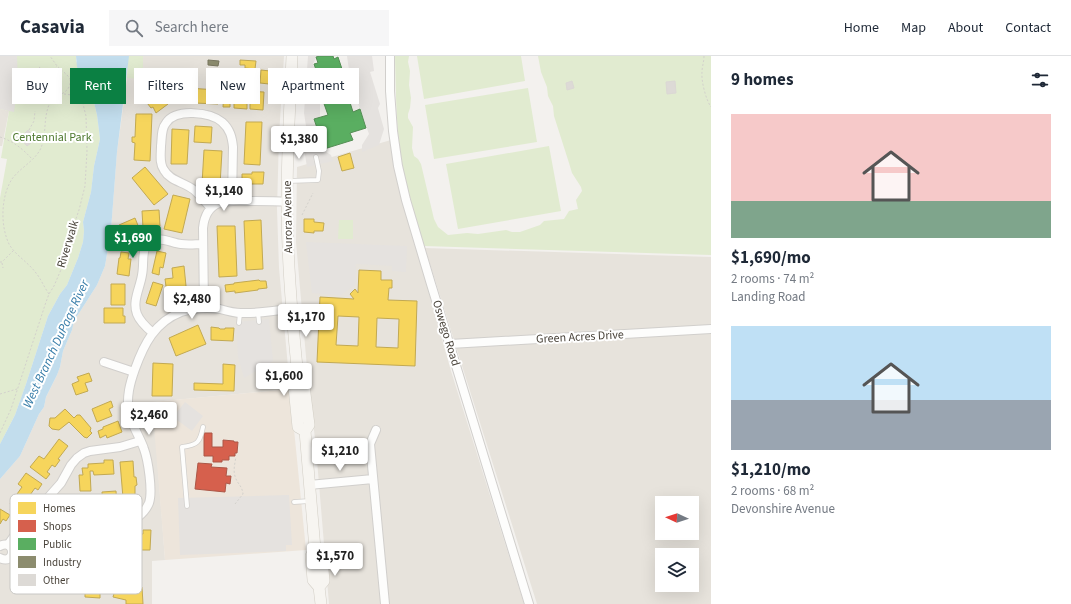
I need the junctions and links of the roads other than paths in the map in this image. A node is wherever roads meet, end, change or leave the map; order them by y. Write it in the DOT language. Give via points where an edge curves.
graph roads {
  1 [pos="292,56"];
  2 [pos="390,56"];
  3 [pos="316,157"];
  4 [pos="287,181"];
  5 [pos="232,200"];
  6 [pos="287,202"];
  7 [pos="211,208"];
  8 [pos="203,244"];
  9 [pos="204,308"];
  10 [pos="292,309"];
  11 [pos="258,312"];
  12 [pos="240,313"];
  13 [pos="259,322"];
  14 [pos="239,323"];
  15 [pos="711,329"];
  16 [pos="153,333"];
  17 [pos="450,344"];
  18 [pos="104,362"];
  19 [pos="134,372"];
  20 [pos="203,427"];
  21 [pos="376,430"];
  22 [pos="140,441"];
  23 [pos="373,479"];
  24 [pos="310,485"];
  25 [pos="50,494"];
  26 [pos="311,501"];
  27 [pos="294,502"];
  28 [pos="187,506"];
  29 [pos="142,513"];
  30 [pos="10,557"];
  31 [pos="0,558"];
  32 [pos="321,604"];
  33 [pos="385,604"];
  34 [pos="530,604"];
  1 -- 4 [label="main road, Aurora Avenue"];
  2 -- 17 [label="street, Oswego Road" via="392,120 398,166"];
  3 -- 4 [label="lane" via="318,180"];
  4 -- 6 [label="main road, Aurora Avenue"];
  5 -- 6 [label="street"];
  5 -- 7 [label="street" via="223,201"];
  5 -- 7 [label="street" via="233,140 230,132 222,122 210,115 175,115 168,120 162,131 162,169 169,177 194,190"];
  6 -- 10 [label="main road, Aurora Avenue"];
  7 -- 8 [label="street" via="203,222"];
  8 -- 9 [label="street"];
  8 -- 16 [label="street" via="173,243 156,239 145,247 136,308 140,320"];
  9 -- 12 [label="street"];
  9 -- 16 [label="street" via="182,312 159,326"];
  10 -- 11 [label="street"];
  10 -- 24 [label="main road, Aurora Avenue" via="298,377 304,386 309,425 305,431"];
  11 -- 12 [label="street"];
  11 -- 13 [label="lane"];
  12 -- 14 [label="lane"];
  15 -- 17 [label="street, Green Acres Drive"];
  16 -- 19 [label="street"];
  17 -- 34 [label="street, Oswego Road"];
  18 -- 19 [label="street"];
  19 -- 22 [label="street" via="128,404 131,420"];
  20 -- 28 [label="lane" via="201,438 194,445 182,447"];
  21 -- 23 [label="street" via="370,444"];
  22 -- 25 [label="street" via="84,453 71,465 61,483"];
  22 -- 29 [label="street" via="146,456 151,492 149,503"];
  23 -- 24 [label="street"];
  23 -- 33 [label="street"];
  24 -- 26 [label="main road, Aurora Avenue"];
  26 -- 27 [label="lane"];
  26 -- 32 [label="main road, Aurora Avenue" via="315,549 311,556 313,580 319,587"];
  30 -- 31 [label="street" via="6,560"];
}
